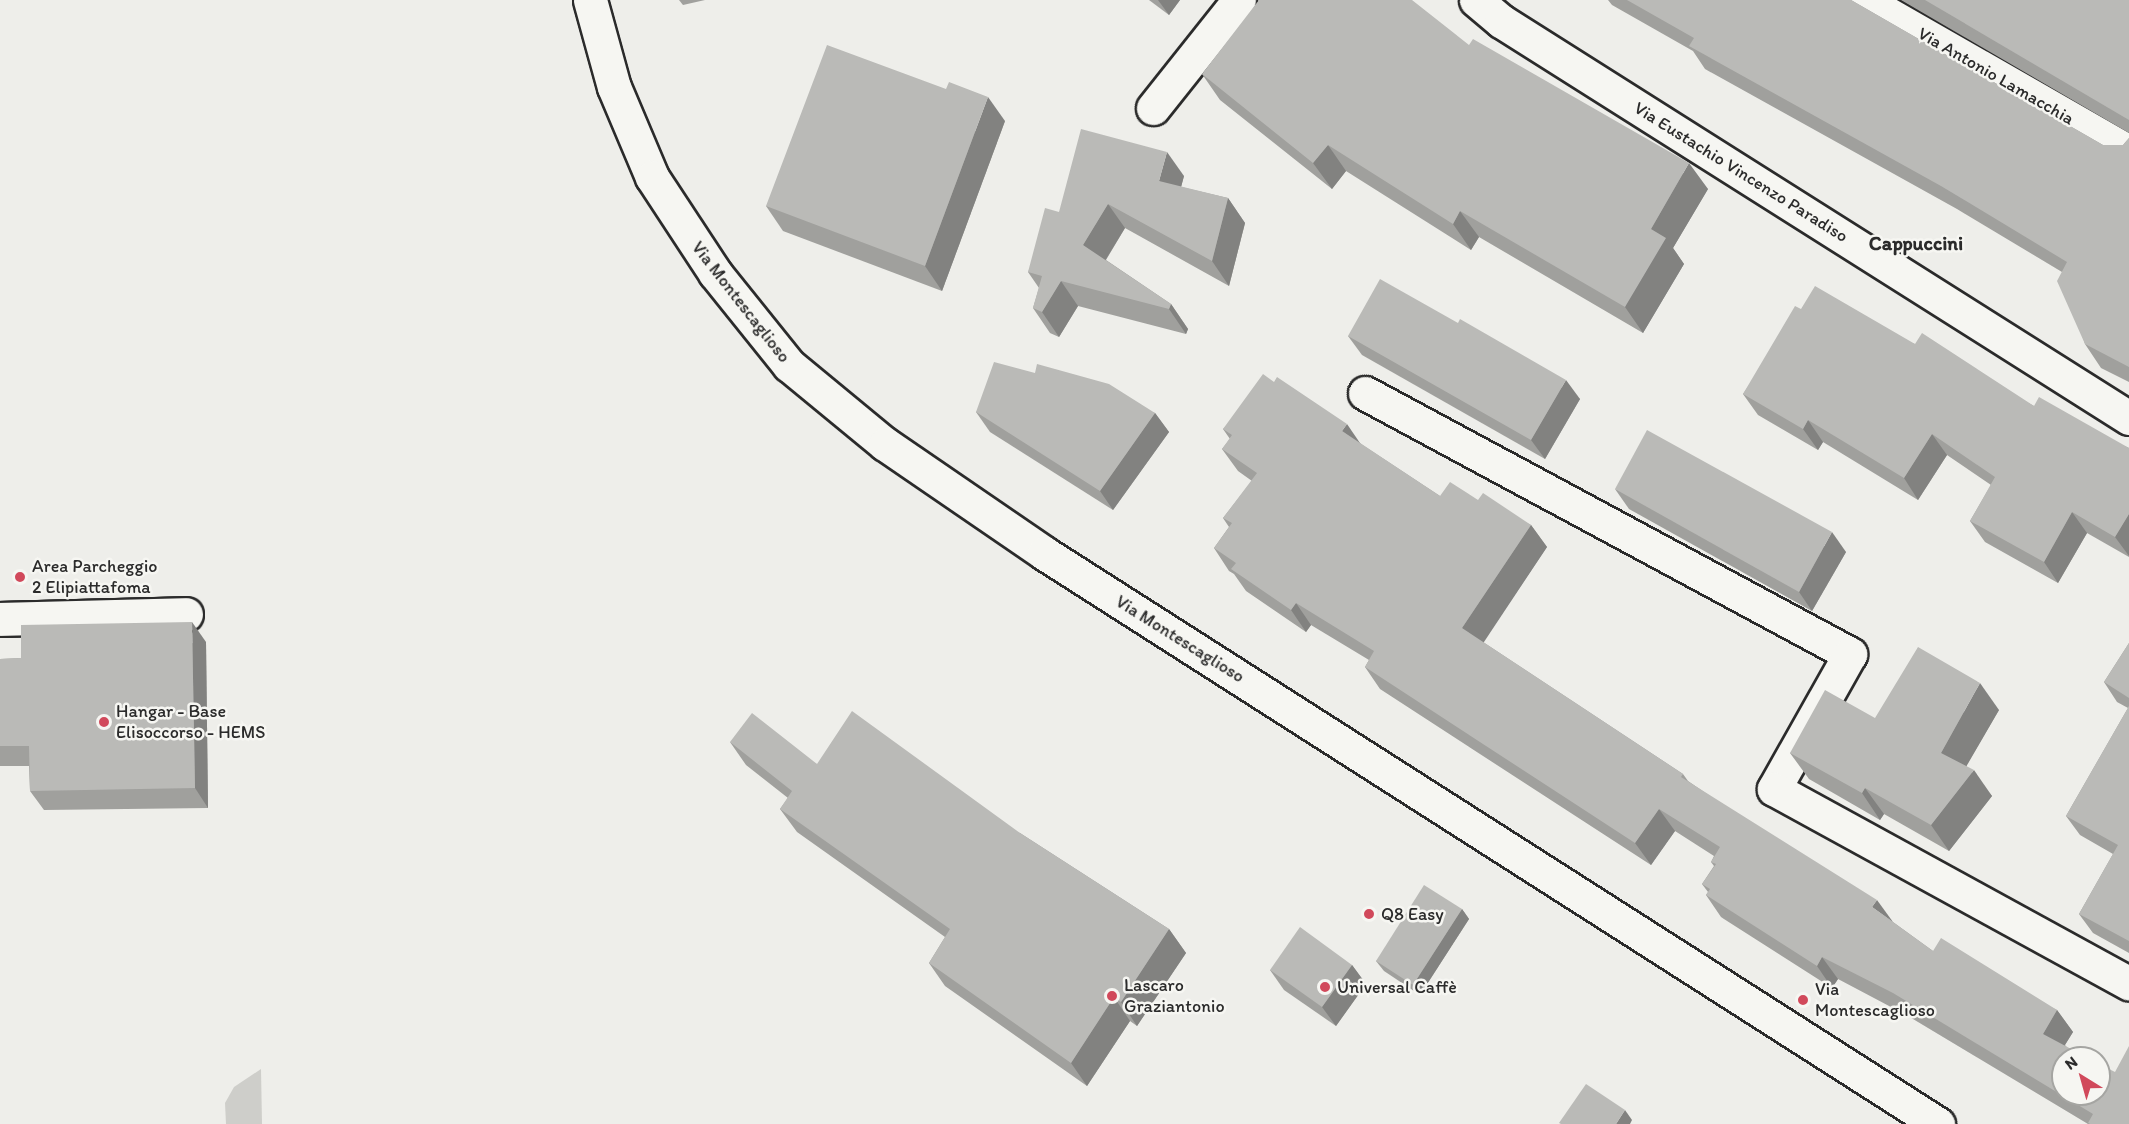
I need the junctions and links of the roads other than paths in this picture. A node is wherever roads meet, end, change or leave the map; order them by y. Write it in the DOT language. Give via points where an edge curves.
graph roads {
  1 [pos="590,0"];
  2 [pos="1239,0"];
  3 [pos="1476,0"];
  4 [pos="1864,0"];
  5 [pos="1153,108"];
  6 [pos="2129,152"];
  7 [pos="1365,393"];
  8 [pos="2129,418"];
  9 [pos="186,614"];
  10 [pos="0,619"];
  11 [pos="2129,983"];
  12 [pos="1938,1124"];
  1 -- 12 [label="street, Via Montescaglioso" via="614,87 652,177 715,273 798,372 885,444 1044,553"];
  2 -- 5 [label="street"];
  3 -- 8 [label="street, Via Eustachio Vincenzo Paradiso" via="1511,27"];
  4 -- 6 [label="street, Via Antonio Lamacchia"];
  7 -- 11 [label="street" via="1850,654 1774,789"];
  9 -- 10 [label="street"];
}
